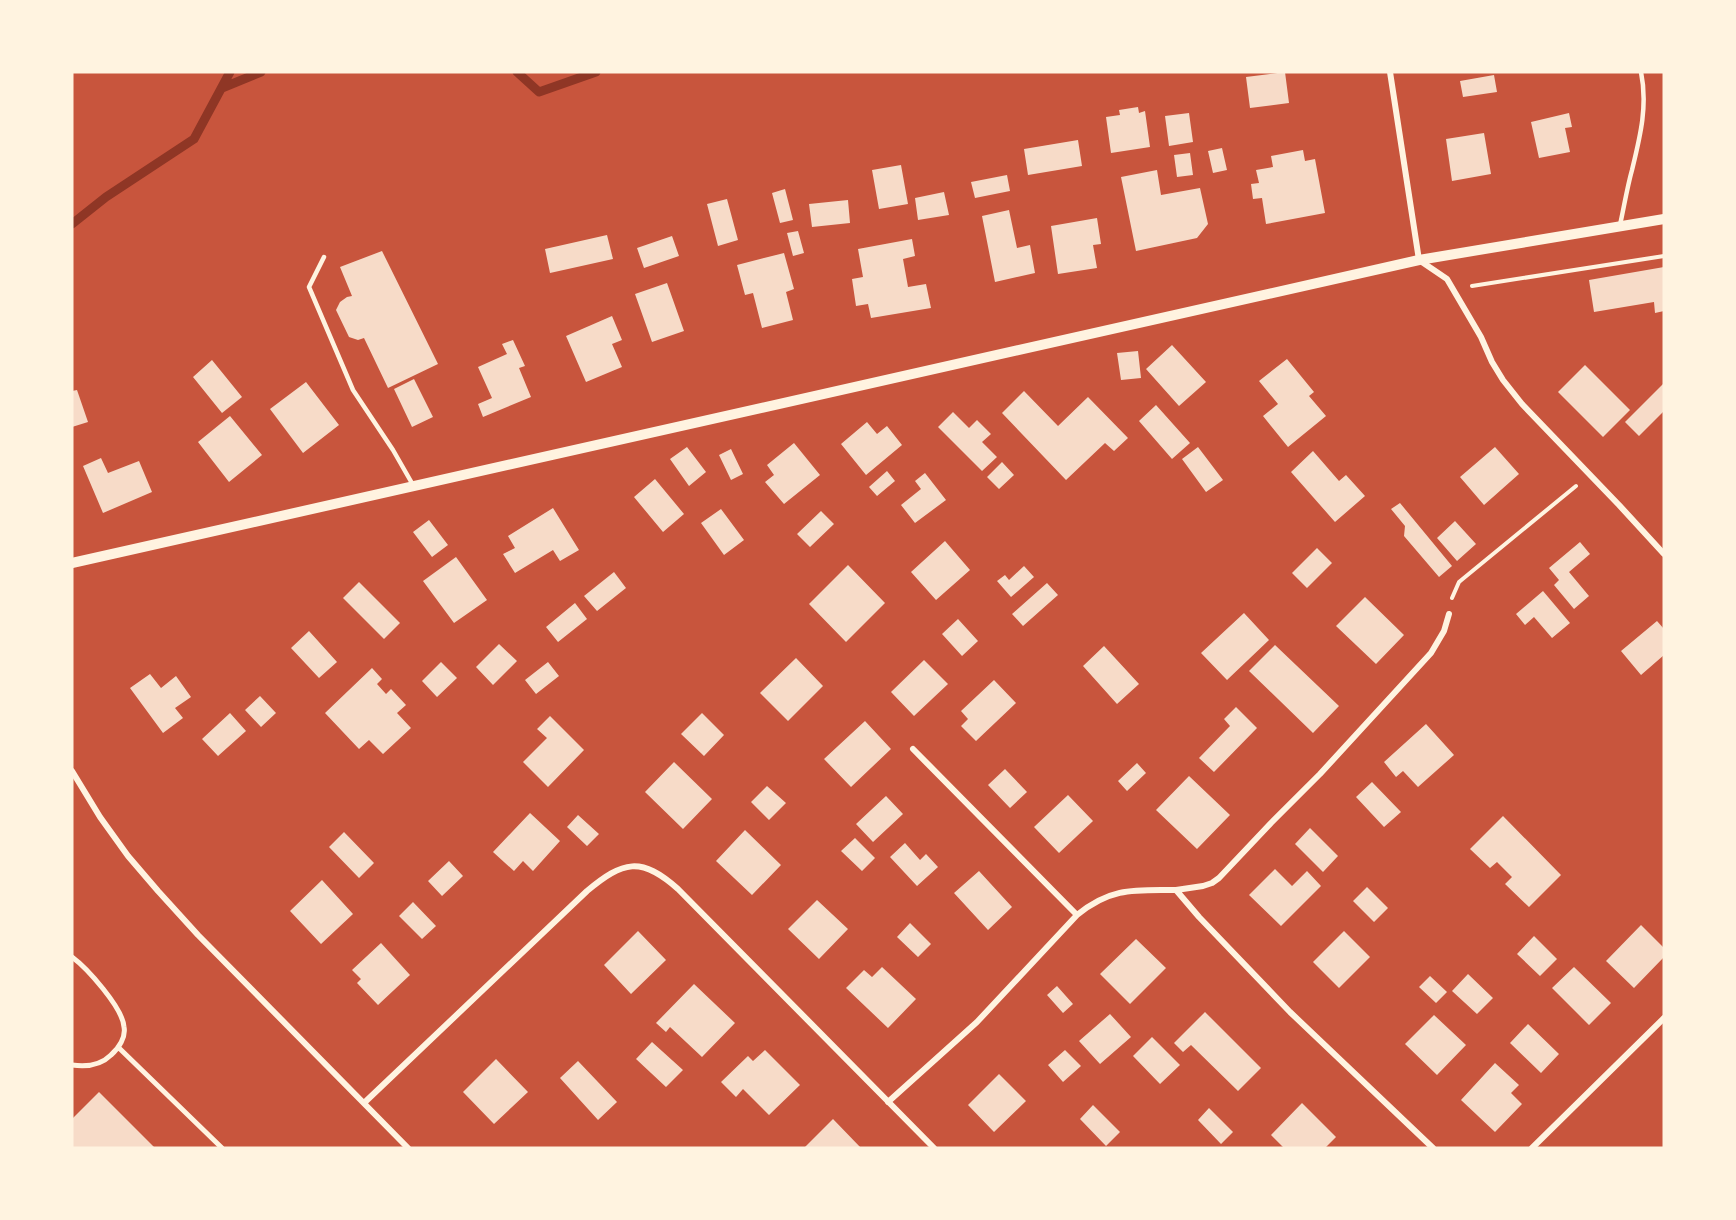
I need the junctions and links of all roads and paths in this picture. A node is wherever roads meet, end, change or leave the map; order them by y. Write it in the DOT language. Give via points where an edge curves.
graph roads {
  1 [pos="1390,72"];
  2 [pos="1641,72"];
  3 [pos="1664,219"];
  4 [pos="1619,227"];
  5 [pos="1664,256"];
  6 [pos="324,257"];
  7 [pos="1419,260"];
  8 [pos="1467,286"];
  9 [pos="1590,475"];
  10 [pos="414,486"];
  11 [pos="1664,554"];
  12 [pos="72,563"];
  13 [pos="1449,614"];
  14 [pos="913,748"];
  15 [pos="72,771"];
  16 [pos="1176,890"];
  17 [pos="1077,915"];
  18 [pos="72,957"];
  19 [pos="1664,1018"];
  20 [pos="118,1047"];
  21 [pos="72,1065"];
  22 [pos="888,1102"];
  23 [pos="364,1103"];
  24 [pos="222,1148"];
  25 [pos="408,1148"];
  26 [pos="934,1148"];
  27 [pos="1433,1148"];
  28 [pos="1532,1148"];
  1 -- 7 [label="street"];
  2 -- 4 [label="lane" via="1643,115"];
  3 -- 4 [label="street"];
  4 -- 7 [label="street"];
  5 -- 8 [label="path"];
  6 -- 10 [label="lane" via="309,287 353,390"];
  7 -- 9 [label="street" via="1447,279 1503,380"];
  7 -- 10 [label="street"];
  9 -- 11 [label="street"];
  9 -- 13 [label="path" via="1459,582"];
  10 -- 12 [label="street"];
  13 -- 16 [label="street" via="1444,632 1431,653 1230,867 1212,883"];
  14 -- 17 [label="street"];
  15 -- 23 [label="street" via="100,817 158,891"];
  16 -- 17 [label="street" via="1122,891 1090,903"];
  16 -- 27 [label="street" via="1290,1012"];
  17 -- 22 [label="street" via="977,1022"];
  18 -- 20 [label="street" via="91,974 123,1018 125,1028"];
  19 -- 28 [label="street"];
  20 -- 21 [label="street" via="99,1063"];
  20 -- 24 [label="street"];
  22 -- 23 [label="street" via="672,884 655,871 629,867 617,869 587,891"];
  22 -- 26 [label="street"];
  23 -- 25 [label="street"];
}
